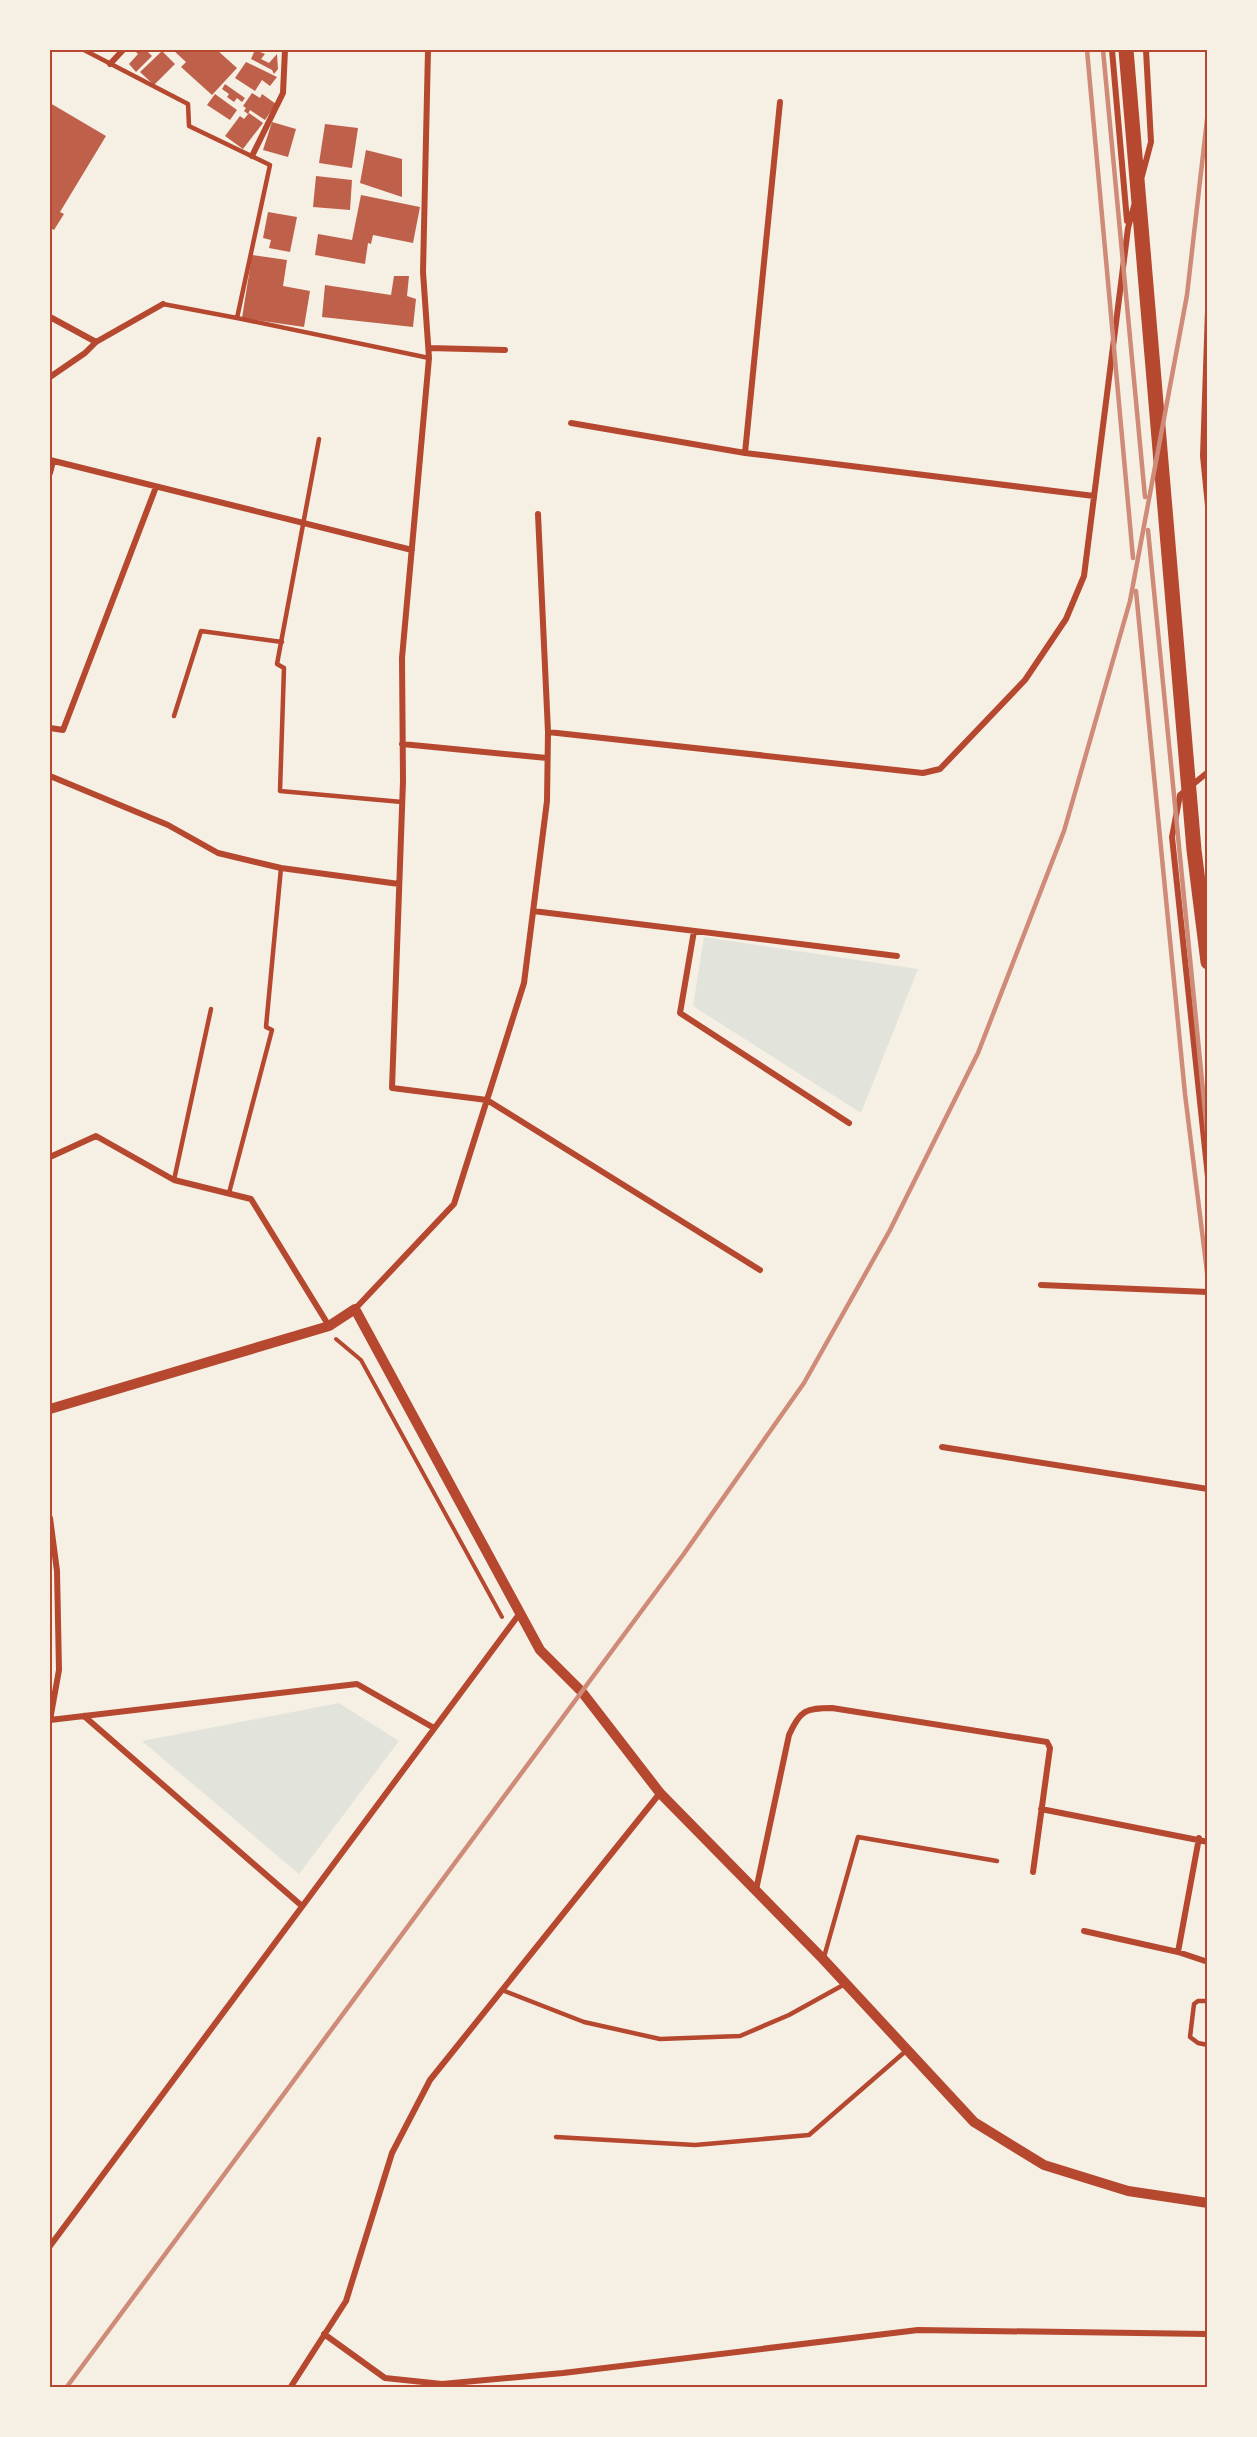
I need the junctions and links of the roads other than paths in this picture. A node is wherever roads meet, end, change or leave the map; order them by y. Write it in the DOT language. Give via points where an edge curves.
graph roads {
  1 [pos="84,50"];
  2 [pos="123,50"];
  3 [pos="285,50"];
  4 [pos="428,50"];
  5 [pos="1112,50"];
  6 [pos="1126,50"];
  7 [pos="1146,50"];
  8 [pos="110,64"];
  9 [pos="780,102"];
  10 [pos="252,156"];
  11 [pos="1128,228"];
  12 [pos="163,304"];
  13 [pos="1208,310"];
  14 [pos="50,317"];
  15 [pos="237,318"];
  16 [pos="96,342"];
  17 [pos="429,348"];
  18 [pos="505,350"];
  19 [pos="429,358"];
  20 [pos="50,377"];
  21 [pos="572,423"];
  22 [pos="319,439"];
  23 [pos="745,453"];
  24 [pos="51,460"];
  25 [pos="50,473"];
  26 [pos="156,486"];
  27 [pos="1094,496"];
  28 [pos="1208,506"];
  29 [pos="538,514"];
  30 [pos="303,523"];
  31 [pos="412,550"];
  32 [pos="282,642"];
  33 [pos="174,716"];
  34 [pos="50,728"];
  35 [pos="548,732"];
  36 [pos="402,745"];
  37 [pos="548,759"];
  38 [pos="1208,772"];
  39 [pos="50,776"];
  40 [pos="402,802"];
  41 [pos="281,868"];
  42 [pos="399,884"];
  43 [pos="533,911"];
  44 [pos="694,931"];
  45 [pos="897,956"];
  46 [pos="1208,962"];
  47 [pos="211,1009"];
  48 [pos="487,1100"];
  49 [pos="849,1124"];
  50 [pos="50,1157"];
  51 [pos="1208,1178"];
  52 [pos="174,1180"];
  53 [pos="228,1194"];
  54 [pos="760,1270"];
  55 [pos="1041,1285"];
  56 [pos="1208,1292"];
  57 [pos="355,1310"];
  58 [pos="330,1330"];
  59 [pos="50,1408"];
  60 [pos="942,1447"];
  61 [pos="1208,1489"];
  62 [pos="50,1518"];
  63 [pos="520,1613"];
  64 [pos="84,1716"];
  65 [pos="50,1720"];
  66 [pos="434,1728"];
  67 [pos="660,1793"];
  68 [pos="1041,1809"];
  69 [pos="1199,1839"];
  70 [pos="1208,1842"];
  71 [pos="997,1861"];
  72 [pos="1033,1872"];
  73 [pos="755,1890"];
  74 [pos="302,1906"];
  75 [pos="1084,1931"];
  76 [pos="1178,1952"];
  77 [pos="823,1959"];
  78 [pos="1208,1962"];
  79 [pos="846,1984"];
  80 [pos="502,1990"];
  81 [pos="1208,2001"];
  82 [pos="1208,2045"];
  83 [pos="907,2049"];
  84 [pos="556,2137"];
  85 [pos="1208,2203"];
  86 [pos="50,2246"];
  87 [pos="324,2334"];
  88 [pos="1208,2334"];
  89 [pos="290,2388"];
  1 -- 8 [label="lane"];
  2 -- 8 [label="street"];
  3 -- 10 [label="street" via="283,93"];
  4 -- 17 [label="street" via="423,272"];
  5 -- 11 [label="street"];
  6 -- 46 [label="main road" via="1194,850"];
  7 -- 11 [label="street" via="1151,142"];
  8 -- 10 [label="lane" via="188,104 189,126"];
  9 -- 23 [label="street"];
  10 -- 15 [label="lane" via="270,165"];
  11 -- 27 [label="street"];
  12 -- 15 [label="lane"];
  12 -- 16 [label="street"];
  13 -- 28 [label="street" via="1203,456"];
  14 -- 16 [label="street"];
  15 -- 19 [label="lane"];
  16 -- 20 [label="street"];
  17 -- 18 [label="street"];
  17 -- 19 [label="street"];
  19 -- 31 [label="street"];
  21 -- 23 [label="street"];
  22 -- 30 [label="lane"];
  23 -- 27 [label="street"];
  24 -- 25 [label="street"];
  24 -- 26 [label="street"];
  26 -- 30 [label="street"];
  26 -- 34 [label="street" via="63,730"];
  27 -- 35 [label="street" via="1084,576 1066,619 1025,680 940,768 923,773"];
  29 -- 35 [label="street"];
  30 -- 31 [label="street"];
  30 -- 32 [label="lane"];
  31 -- 36 [label="street" via="402,658"];
  32 -- 33 [label="lane" via="201,631"];
  32 -- 40 [label="lane" via="278,664 284,668 280,791"];
  35 -- 37 [label="street"];
  36 -- 37 [label="street"];
  36 -- 40 [label="street"];
  37 -- 43 [label="street" via="547,801"];
  38 -- 51 [label="street" via="1180,795 1172,837"];
  39 -- 41 [label="street" via="168,825 218,853"];
  40 -- 42 [label="street"];
  41 -- 42 [label="street"];
  41 -- 53 [label="lane" via="266,1027 272,1030"];
  42 -- 48 [label="street" via="392,1088"];
  43 -- 44 [label="street"];
  43 -- 48 [label="street" via="524,983"];
  44 -- 45 [label="street"];
  44 -- 49 [label="street" via="680,1013"];
  47 -- 52 [label="lane"];
  48 -- 54 [label="street"];
  48 -- 57 [label="street" via="454,1204"];
  50 -- 52 [label="street" via="96,1136"];
  52 -- 53 [label="street"];
  53 -- 58 [label="street" via="251,1199"];
  55 -- 56 [label="street"];
  57 -- 58 [label="street"];
  57 -- 63 [label="street"];
  58 -- 59 [label="street"];
  60 -- 61 [label="street"];
  62 -- 65 [label="street" via="57,1571 58,1670"];
  63 -- 66 [label="street"];
  63 -- 67 [label="street" via="540,1650 582,1692"];
  64 -- 65 [label="street"];
  64 -- 66 [label="street" via="357,1684"];
  64 -- 74 [label="street"];
  66 -- 74 [label="street"];
  67 -- 73 [label="street"];
  67 -- 80 [label="street"];
  68 -- 69 [label="street"];
  68 -- 72 [label="street"];
  68 -- 73 [label="street" via="1050,1748 1047,1742 832,1708 810,1708 796,1718 789,1735"];
  69 -- 70 [label="street"];
  69 -- 76 [label="street"];
  71 -- 77 [label="lane" via="858,1837"];
  73 -- 77 [label="street"];
  74 -- 86 [label="street"];
  75 -- 76 [label="street"];
  76 -- 78 [label="street"];
  77 -- 79 [label="street"];
  79 -- 80 [label="lane" via="740,2036 660,2039 584,2022"];
  79 -- 83 [label="street"];
  80 -- 87 [label="street" via="430,2080 392,2153 346,2301"];
  81 -- 82 [label="lane" via="1194,2004 1190,2037"];
  83 -- 84 [label="lane" via="809,2135 694,2145"];
  83 -- 85 [label="street" via="974,2122 1044,2165 1128,2191"];
  87 -- 88 [label="street" via="385,2378 442,2384 918,2330"];
  87 -- 89 [label="street"];
}
